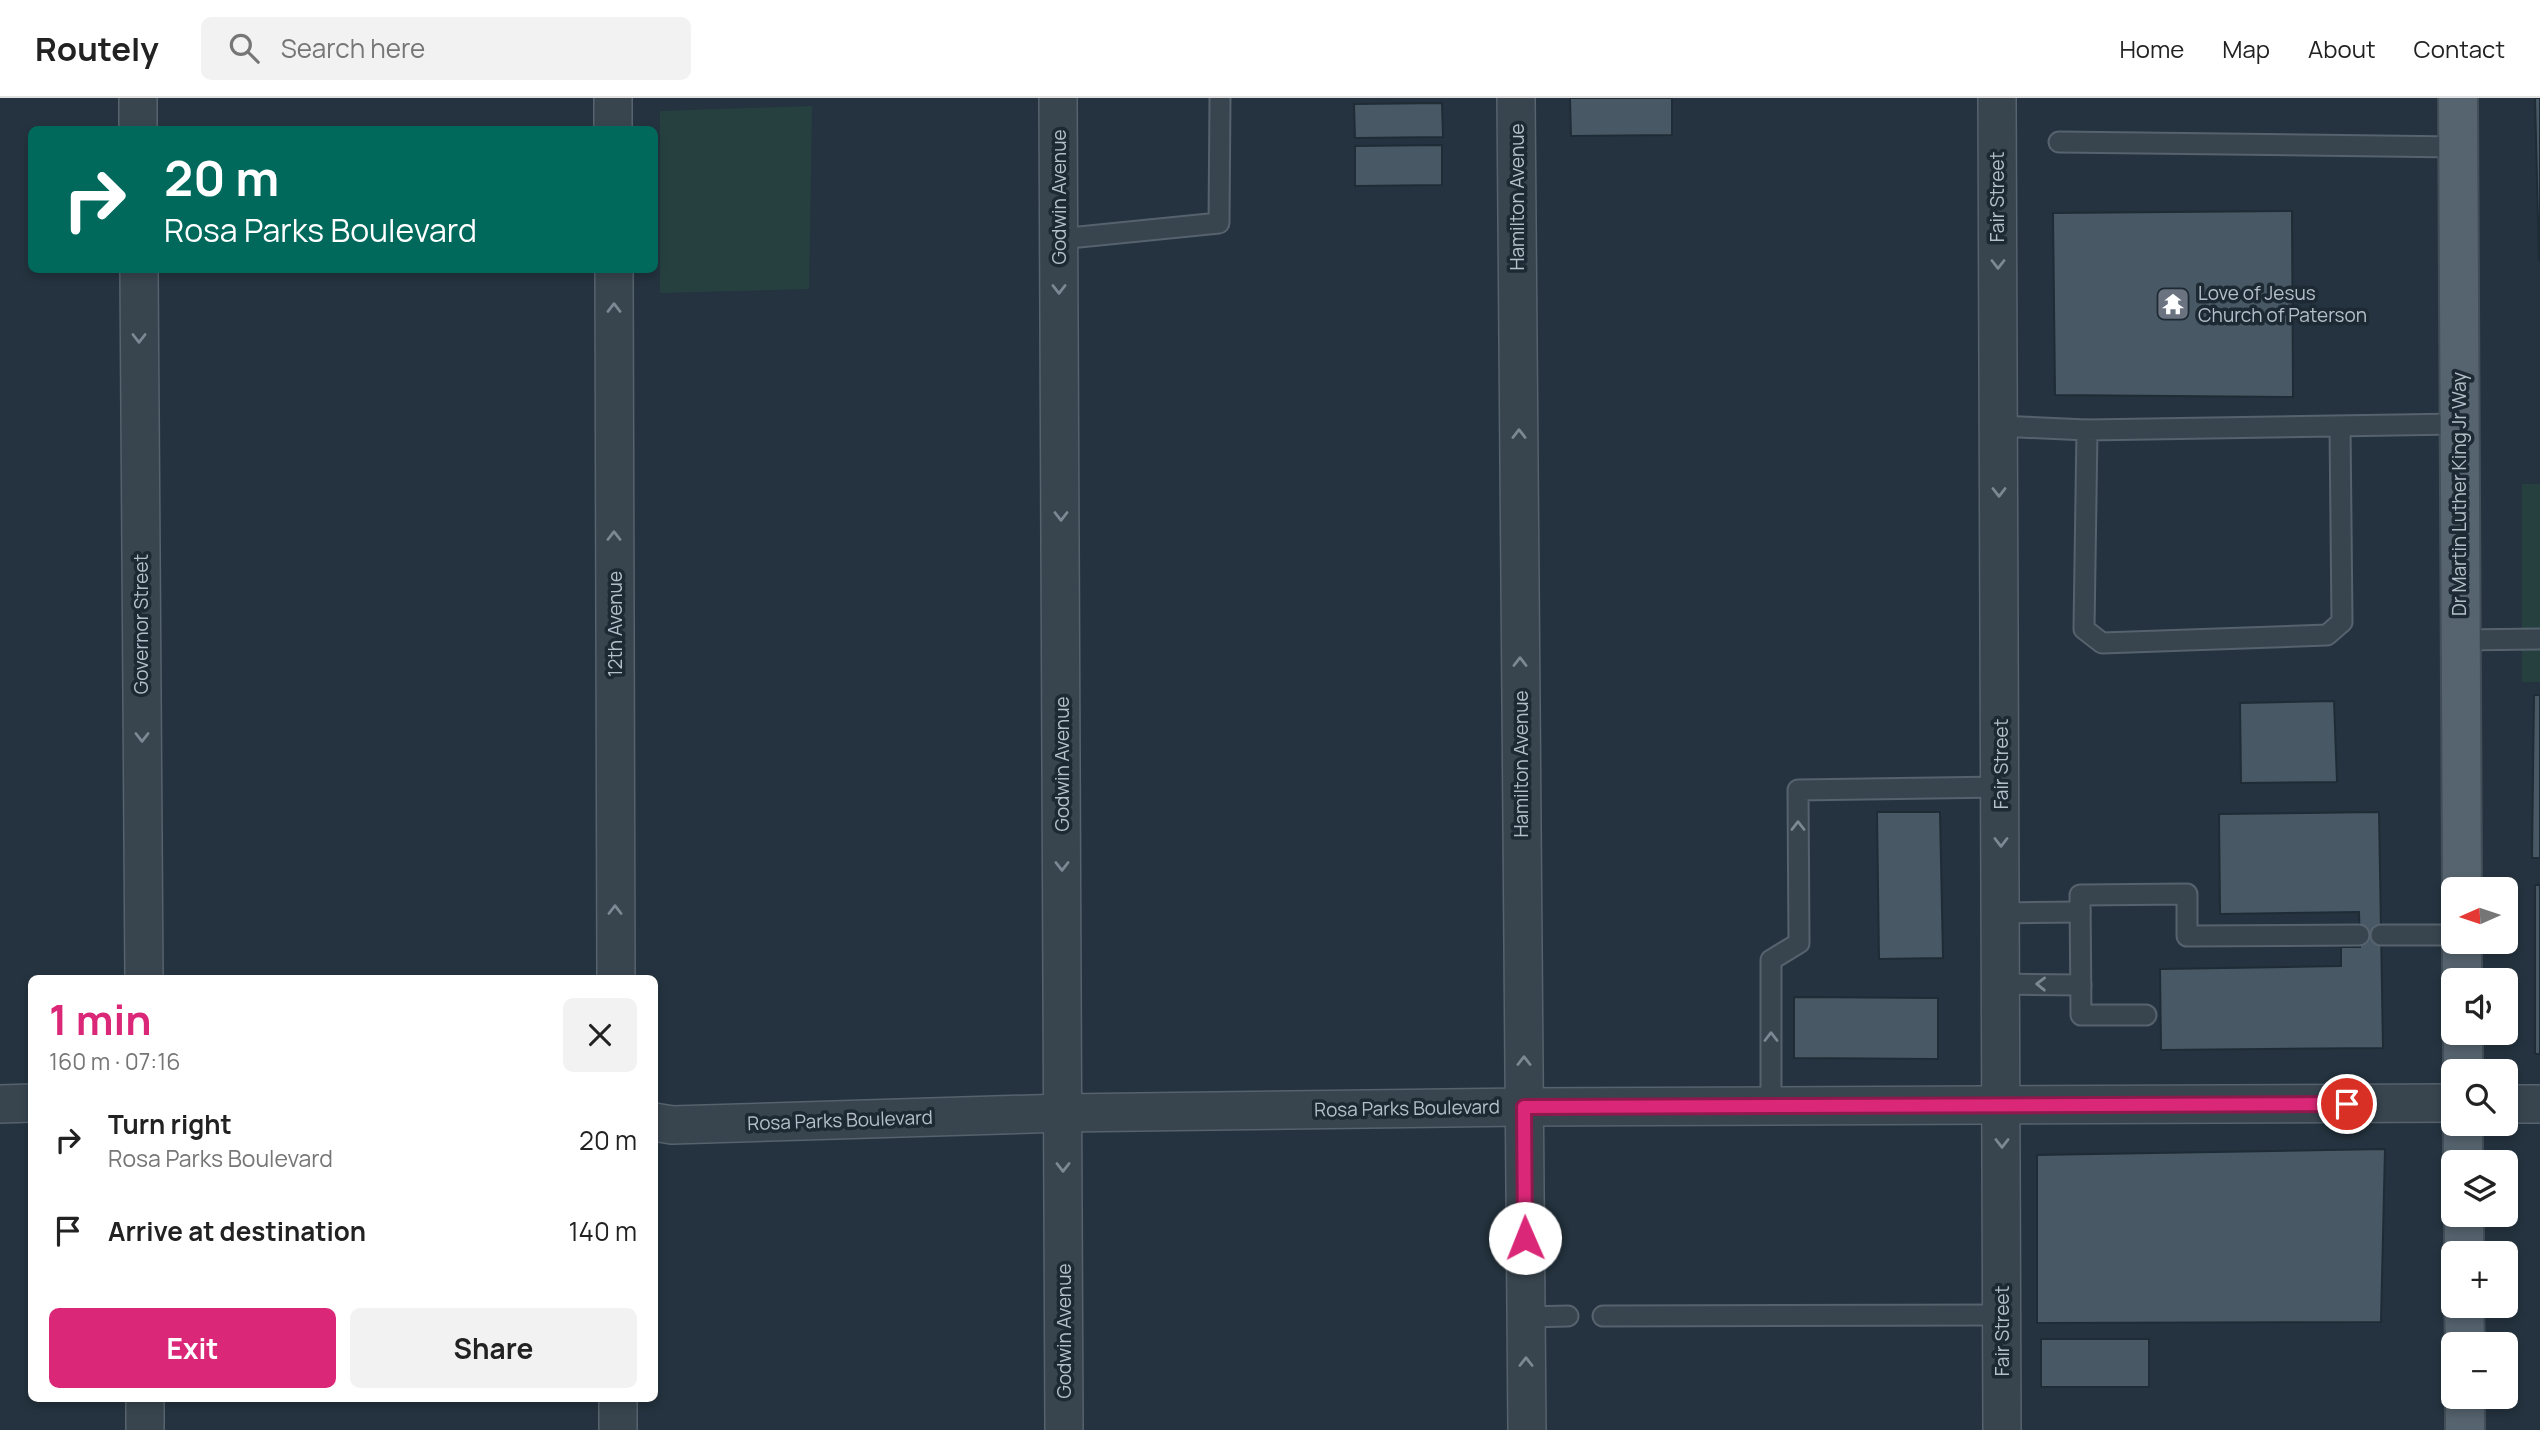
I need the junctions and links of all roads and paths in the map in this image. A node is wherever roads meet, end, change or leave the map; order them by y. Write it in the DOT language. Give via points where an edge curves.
graph roads {
  1 [pos="138,98"];
  2 [pos="613,98"];
  3 [pos="1058,98"];
  4 [pos="1220,98"];
  5 [pos="1516,98"];
  6 [pos="1997,98"];
  7 [pos="2458,98"];
  8 [pos="138,126"];
  9 [pos="613,126"];
  10 [pos="2059,142"];
  11 [pos="2458,147"];
  12 [pos="1059,239"];
  13 [pos="139,273"];
  14 [pos="614,273"];
  15 [pos="2458,424"];
  16 [pos="1998,426"];
  17 [pos="2340,426"];
  18 [pos="2087,430"];
  19 [pos="2540,639"];
  20 [pos="2460,640"];
  21 [pos="2001,788"];
  22 [pos="2462,877"];
  23 [pos="2080,912"];
  24 [pos="2001,913"];
  25 [pos="2359,935"];
  26 [pos="2381,935"];
  27 [pos="2441,935"];
  28 [pos="144,975"];
  29 [pos="615,975"];
  30 [pos="2002,984"];
  31 [pos="2081,985"];
  32 [pos="2146,1015"];
  33 [pos="28,1103"];
  34 [pos="2441,1103"];
  35 [pos="0,1104"];
  36 [pos="2518,1104"];
  37 [pos="2540,1104"];
  38 [pos="2002,1105"];
  39 [pos="1771,1106"];
  40 [pos="1524,1107"];
  41 [pos="1063,1113"];
  42 [pos="658,1123"];
  43 [pos="2002,1315"];
  44 [pos="1568,1316"];
  45 [pos="1603,1316"];
  46 [pos="1526,1317"];
  47 [pos="145,1402"];
  48 [pos="618,1402"];
  49 [pos="2465,1409"];
  50 [pos="145,1430"];
  51 [pos="618,1430"];
  52 [pos="1064,1430"];
  53 [pos="1527,1430"];
  54 [pos="2002,1430"];
  55 [pos="2465,1430"];
  1 -- 8 [label="street"];
  2 -- 9 [label="street"];
  3 -- 12 [label="street, Godwin Avenue"];
  4 -- 12 [label="lane" via="1219,223"];
  40 -- 5 [label="street, Hamilton Avenue, one-way"];
  6 -- 16 [label="street, Fair Street, one-way"];
  7 -- 11 [label="main road, Dr Martin Luther King Jr Way"];
  10 -- 11 [label="lane"];
  11 -- 15 [label="main road, Dr Martin Luther King Jr Way"];
  12 -- 41 [label="street, Godwin Avenue, one-way"];
  13 -- 28 [label="street, Governor Street, one-way"];
  29 -- 14 [label="street, 12th Avenue, one-way"];
  15 -- 17 [label="lane"];
  15 -- 20 [label="main road, Dr Martin Luther King Jr Way"];
  16 -- 18 [label="lane"];
  16 -- 21 [label="street, Fair Street, one-way"];
  17 -- 18 [label="lane"];
  17 -- 18 [label="lane" via="2342,622 2327,635 2102,643 2084,629"];
  19 -- 20 [label="lane"];
  20 -- 22 [label="main road, Dr Martin Luther King Jr Way"];
  21 -- 24 [label="street, Fair Street, one-way"];
  39 -- 21 [label="lane, one-way" via="1771,960 1799,943 1798,790"];
  23 -- 24 [label="lane"];
  23 -- 25 [label="lane" via="2080,895 2187,894 2187,936"];
  23 -- 31 [label="lane"];
  24 -- 30 [label="street, Fair Street"];
  26 -- 27 [label="lane"];
  31 -- 30 [label="lane, one-way"];
  30 -- 38 [label="street, Fair Street"];
  31 -- 32 [label="lane" via="2081,1015"];
  33 -- 35 [label="street"];
  34 -- 38 [label="street, Rosa Parks Boulevard"];
  36 -- 37 [label="street"];
  38 -- 39 [label="street, Rosa Parks Boulevard"];
  38 -- 43 [label="street, Fair Street, one-way"];
  39 -- 40 [label="street, Rosa Parks Boulevard"];
  40 -- 41 [label="street, Rosa Parks Boulevard"];
  40 -- 46 [label="street, Hamilton Avenue"];
  41 -- 42 [label="street, Rosa Parks Boulevard"];
  41 -- 52 [label="street, Godwin Avenue, one-way"];
  43 -- 45 [label="lane"];
  43 -- 54 [label="street, Fair Street"];
  44 -- 46 [label="lane"];
  53 -- 46 [label="street, Hamilton Avenue, one-way"];
  47 -- 50 [label="street"];
  48 -- 51 [label="street"];
  49 -- 55 [label="main road"];
}
